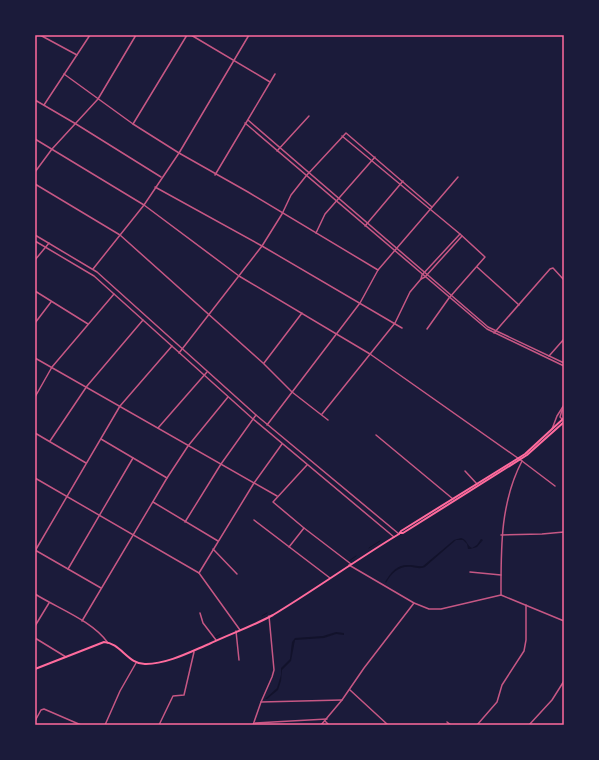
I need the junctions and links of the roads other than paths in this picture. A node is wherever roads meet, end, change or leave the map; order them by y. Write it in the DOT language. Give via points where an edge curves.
graph roads {
  1 [pos="40,35"];
  2 [pos="90,35"];
  3 [pos="136,35"];
  4 [pos="187,35"];
  5 [pos="191,35"];
  6 [pos="249,35"];
  7 [pos="77,55"];
  8 [pos="233,61"];
  9 [pos="64,74"];
  10 [pos="275,74"];
  11 [pos="270,82"];
  12 [pos="98,99"];
  13 [pos="35,100"];
  14 [pos="44,105"];
  15 [pos="309,116"];
  16 [pos="248,120"];
  17 [pos="245,123"];
  18 [pos="76,124"];
  19 [pos="133,124"];
  20 [pos="342,136"];
  21 [pos="35,139"];
  22 [pos="280,148"];
  23 [pos="52,149"];
  24 [pos="277,151"];
  25 [pos="179,153"];
  26 [pos="374,157"];
  27 [pos="372,160"];
  28 [pos="35,172"];
  29 [pos="309,172"];
  30 [pos="215,175"];
  31 [pos="306,176"];
  32 [pos="458,177"];
  33 [pos="162,178"];
  34 [pos="403,181"];
  35 [pos="35,184"];
  36 [pos="400,185"];
  37 [pos="155,187"];
  38 [pos="339,198"];
  39 [pos="336,201"];
  40 [pos="144,205"];
  41 [pos="432,207"];
  42 [pos="430,210"];
  43 [pos="282,214"];
  44 [pos="368,223"];
  45 [pos="365,226"];
  46 [pos="316,234"];
  47 [pos="460,234"];
  48 [pos="35,235"];
  49 [pos="120,235"];
  50 [pos="462,236"];
  51 [pos="35,241"];
  52 [pos="50,243"];
  53 [pos="262,246"];
  54 [pos="46,247"];
  55 [pos="396,248"];
  56 [pos="394,251"];
  57 [pos="35,260"];
  58 [pos="477,267"];
  59 [pos="93,269"];
  60 [pos="378,270"];
  61 [pos="425,272"];
  62 [pos="428,274"];
  63 [pos="422,275"];
  64 [pos="102,276"];
  65 [pos="239,276"];
  66 [pos="425,277"];
  67 [pos="421,279"];
  68 [pos="99,280"];
  69 [pos="564,280"];
  70 [pos="35,291"];
  71 [pos="114,294"];
  72 [pos="452,295"];
  73 [pos="449,298"];
  74 [pos="51,301"];
  75 [pos="360,303"];
  76 [pos="519,304"];
  77 [pos="302,313"];
  78 [pos="209,315"];
  79 [pos="143,320"];
  80 [pos="35,322"];
  81 [pos="394,323"];
  82 [pos="88,324"];
  83 [pos="158,327"];
  84 [pos="402,328"];
  85 [pos="427,329"];
  86 [pos="155,330"];
  87 [pos="496,331"];
  88 [pos="337,333"];
  89 [pos="494,333"];
  90 [pos="564,339"];
  91 [pos="172,346"];
  92 [pos="182,349"];
  93 [pos="179,353"];
  94 [pos="370,354"];
  95 [pos="549,356"];
  96 [pos="35,358"];
  97 [pos="564,362"];
  98 [pos="263,363"];
  99 [pos="564,366"];
  100 [pos="52,367"];
  101 [pos="207,372"];
  102 [pos="204,375"];
  103 [pos="87,386"];
  104 [pos="292,392"];
  105 [pos="35,397"];
  106 [pos="228,397"];
  107 [pos="564,405"];
  108 [pos="120,406"];
  109 [pos="562,408"];
  110 [pos="322,414"];
  111 [pos="256,416"];
  112 [pos="564,418"];
  113 [pos="253,419"];
  114 [pos="328,420"];
  115 [pos="564,422"];
  116 [pos="268,425"];
  117 [pos="158,428"];
  118 [pos="552,429"];
  119 [pos="35,433"];
  120 [pos="376,435"];
  121 [pos="100,439"];
  122 [pos="50,442"];
  123 [pos="282,444"];
  124 [pos="188,446"];
  125 [pos="304,455"];
  126 [pos="133,458"];
  127 [pos="300,459"];
  128 [pos="520,459"];
  129 [pos="86,463"];
  130 [pos="221,464"];
  131 [pos="307,464"];
  132 [pos="465,471"];
  133 [pos="35,478"];
  134 [pos="167,478"];
  135 [pos="254,483"];
  136 [pos="477,484"];
  137 [pos="555,486"];
  138 [pos="350,494"];
  139 [pos="277,496"];
  140 [pos="67,497"];
  141 [pos="347,497"];
  142 [pos="453,500"];
  143 [pos="152,502"];
  144 [pos="99,516"];
  145 [pos="254,520"];
  146 [pos="185,522"];
  147 [pos="304,528"];
  148 [pos="564,532"];
  149 [pos="399,533"];
  150 [pos="132,535"];
  151 [pos="502,535"];
  152 [pos="394,537"];
  153 [pos="218,541"];
  154 [pos="289,547"];
  155 [pos="213,549"];
  156 [pos="35,550"];
  157 [pos="350,565"];
  158 [pos="68,569"];
  159 [pos="199,572"];
  160 [pos="470,572"];
  161 [pos="237,574"];
  162 [pos="501,575"];
  163 [pos="330,578"];
  164 [pos="101,588"];
  165 [pos="35,594"];
  166 [pos="501,595"];
  167 [pos="49,603"];
  168 [pos="414,603"];
  169 [pos="526,605"];
  170 [pos="200,614"];
  171 [pos="269,616"];
  172 [pos="82,621"];
  173 [pos="564,621"];
  174 [pos="35,626"];
  175 [pos="240,630"];
  176 [pos="236,631"];
  177 [pos="35,638"];
  178 [pos="216,640"];
  179 [pos="108,643"];
  180 [pos="194,650"];
  181 [pos="66,657"];
  182 [pos="239,660"];
  183 [pos="136,663"];
  184 [pos="35,669"];
  185 [pos="564,681"];
  186 [pos="350,690"];
  187 [pos="342,700"];
  188 [pos="261,702"];
  189 [pos="326,720"];
  190 [pos="35,721"];
  191 [pos="447,722"];
  192 [pos="254,724"];
  193 [pos="81,725"];
  194 [pos="105,725"];
  195 [pos="159,725"];
  196 [pos="321,725"];
  197 [pos="329,725"];
  198 [pos="388,725"];
  199 [pos="451,725"];
  200 [pos="477,725"];
  201 [pos="529,725"];
  1 -- 7 [label="street"];
  2 -- 7 [label="street"];
  3 -- 12 [label="street"];
  4 -- 19 [label="street"];
  5 -- 8 [label="street"];
  6 -- 8 [label="street"];
  7 -- 9 [label="street"];
  8 -- 11 [label="street"];
  8 -- 25 [label="street"];
  9 -- 12 [label="street"];
  9 -- 14 [label="street"];
  10 -- 11 [label="street"];
  11 -- 16 [label="street"];
  12 -- 18 [label="street"];
  12 -- 19 [label="street"];
  13 -- 14 [label="street"];
  14 -- 18 [label="street"];
  15 -- 22 [label="street"];
  16 -- 17 [label="street"];
  16 -- 22 [label="street"];
  17 -- 24 [label="street"];
  17 -- 30 [label="street"];
  18 -- 23 [label="street"];
  18 -- 33 [label="street"];
  19 -- 25 [label="street"];
  20 -- 26 [label="street" via="346,133"];
  20 -- 27 [label="street"];
  20 -- 29 [label="street"];
  21 -- 23 [label="street"];
  22 -- 24 [label="street"];
  22 -- 29 [label="street"];
  23 -- 28 [label="street"];
  23 -- 40 [label="street"];
  24 -- 31 [label="street"];
  25 -- 30 [label="street"];
  25 -- 33 [label="street"];
  26 -- 27 [label="street"];
  26 -- 34 [label="street"];
  27 -- 36 [label="street"];
  27 -- 38 [label="street"];
  29 -- 31 [label="street"];
  29 -- 38 [label="street"];
  30 -- 43 [label="street"];
  31 -- 39 [label="street"];
  31 -- 43 [label="street" via="291,195"];
  32 -- 41 [label="street"];
  33 -- 37 [label="street"];
  34 -- 36 [label="street"];
  34 -- 41 [label="street"];
  35 -- 49 [label="street"];
  36 -- 42 [label="street"];
  36 -- 44 [label="street"];
  37 -- 40 [label="street"];
  37 -- 53 [label="street"];
  38 -- 39 [label="street"];
  38 -- 44 [label="street"];
  39 -- 45 [label="street"];
  39 -- 46 [label="street" via="325,214"];
  40 -- 49 [label="street"];
  40 -- 65 [label="street"];
  41 -- 42 [label="street"];
  42 -- 47 [label="street"];
  42 -- 55 [label="street"];
  43 -- 46 [label="street"];
  43 -- 53 [label="street"];
  44 -- 45 [label="street"];
  44 -- 55 [label="street"];
  45 -- 56 [label="street"];
  46 -- 60 [label="street"];
  47 -- 50 [label="street"];
  47 -- 61 [label="street"];
  48 -- 52 [label="street"];
  49 -- 59 [label="street"];
  49 -- 78 [label="street"];
  50 -- 58 [label="street" via="485,257"];
  50 -- 62 [label="street"];
  51 -- 54 [label="street"];
  52 -- 54 [label="street"];
  52 -- 59 [label="street"];
  53 -- 65 [label="street"];
  53 -- 75 [label="street"];
  54 -- 57 [label="street"];
  54 -- 68 [label="street"];
  55 -- 56 [label="street"];
  55 -- 61 [label="street"];
  56 -- 60 [label="street"];
  56 -- 63 [label="street"];
  58 -- 72 [label="street"];
  58 -- 76 [label="street"];
  59 -- 64 [label="street"];
  60 -- 75 [label="street"];
  61 -- 62 [label="street"];
  61 -- 63 [label="street"];
  62 -- 66 [label="street"];
  62 -- 72 [label="street"];
  63 -- 66 [label="street"];
  63 -- 67 [label="street"];
  64 -- 68 [label="street"];
  64 -- 83 [label="street"];
  65 -- 77 [label="street"];
  65 -- 78 [label="street"];
  66 -- 67 [label="street"];
  66 -- 73 [label="street"];
  67 -- 81 [label="street" via="410,292"];
  68 -- 71 [label="street"];
  69 -- 76 [label="street" via="553,268 550,269"];
  70 -- 74 [label="street"];
  71 -- 79 [label="street"];
  71 -- 82 [label="street"];
  72 -- 73 [label="street"];
  72 -- 87 [label="street"];
  73 -- 85 [label="street"];
  73 -- 89 [label="street"];
  74 -- 80 [label="street"];
  74 -- 82 [label="street"];
  75 -- 81 [label="street"];
  75 -- 88 [label="street"];
  76 -- 87 [label="street"];
  77 -- 88 [label="street"];
  77 -- 98 [label="street"];
  78 -- 92 [label="street"];
  78 -- 98 [label="street"];
  79 -- 86 [label="street"];
  79 -- 103 [label="street"];
  81 -- 84 [label="street"];
  81 -- 94 [label="street"];
  82 -- 100 [label="street"];
  83 -- 86 [label="street"];
  83 -- 92 [label="street"];
  86 -- 91 [label="street"];
  87 -- 89 [label="street"];
  87 -- 95 [label="street"];
  88 -- 94 [label="street"];
  88 -- 104 [label="street"];
  89 -- 99 [label="street"];
  90 -- 95 [label="street"];
  91 -- 93 [label="street"];
  91 -- 108 [label="street"];
  92 -- 93 [label="street"];
  92 -- 101 [label="street"];
  93 -- 102 [label="street"];
  94 -- 110 [label="street"];
  94 -- 128 [label="street"];
  95 -- 97 [label="street"];
  96 -- 100 [label="street"];
  98 -- 104 [label="street"];
  100 -- 103 [label="street"];
  100 -- 105 [label="street"];
  101 -- 102 [label="street"];
  101 -- 111 [label="street"];
  102 -- 106 [label="street"];
  102 -- 117 [label="street"];
  103 -- 108 [label="street"];
  103 -- 122 [label="street"];
  104 -- 110 [label="street"];
  104 -- 116 [label="street"];
  106 -- 113 [label="street"];
  106 -- 124 [label="street"];
  107 -- 109 [label="street"];
  108 -- 117 [label="street"];
  108 -- 121 [label="street"];
  109 -- 112 [label="street" via="560,417"];
  109 -- 118 [label="street"];
  110 -- 114 [label="street"];
  111 -- 113 [label="street"];
  111 -- 116 [label="street"];
  112 -- 118 [label="main road"];
  113 -- 123 [label="street"];
  113 -- 130 [label="street"];
  115 -- 128 [label="main road"];
  116 -- 125 [label="street"];
  117 -- 124 [label="street"];
  118 -- 128 [label="main road"];
  119 -- 122 [label="street"];
  120 -- 142 [label="street"];
  121 -- 126 [label="street"];
  121 -- 129 [label="street"];
  122 -- 129 [label="street"];
  123 -- 127 [label="street"];
  123 -- 135 [label="street"];
  124 -- 130 [label="street"];
  124 -- 134 [label="street"];
  125 -- 127 [label="street"];
  125 -- 138 [label="street"];
  126 -- 134 [label="street"];
  126 -- 144 [label="street"];
  127 -- 131 [label="street"];
  128 -- 136 [label="main road"];
  128 -- 137 [label="street"];
  128 -- 142 [label="main road"];
  128 -- 151 [label="street" via="508,495"];
  129 -- 140 [label="street"];
  130 -- 135 [label="street"];
  130 -- 146 [label="street"];
  131 -- 139 [label="street"];
  131 -- 141 [label="street"];
  132 -- 136 [label="street"];
  133 -- 140 [label="street"];
  134 -- 143 [label="street"];
  135 -- 139 [label="street"];
  135 -- 153 [label="street"];
  136 -- 142 [label="main road"];
  138 -- 141 [label="street"];
  138 -- 149 [label="street"];
  139 -- 147 [label="street" via="274,504"];
  140 -- 144 [label="street"];
  140 -- 156 [label="street"];
  141 -- 152 [label="street"];
  142 -- 149 [label="main road" via="403,533"];
  143 -- 146 [label="street"];
  143 -- 150 [label="street"];
  144 -- 150 [label="street"];
  144 -- 158 [label="street"];
  145 -- 154 [label="street"];
  146 -- 153 [label="street"];
  147 -- 154 [label="street"];
  147 -- 157 [label="street"];
  148 -- 151 [label="street"];
  149 -- 152 [label="main road"];
  150 -- 159 [label="street"];
  150 -- 164 [label="street"];
  151 -- 162 [label="street"];
  152 -- 157 [label="main road"];
  153 -- 155 [label="street"];
  154 -- 163 [label="street"];
  155 -- 159 [label="street"];
  155 -- 161 [label="street"];
  156 -- 158 [label="street"];
  157 -- 163 [label="main road"];
  157 -- 168 [label="street"];
  158 -- 164 [label="street"];
  159 -- 175 [label="street"];
  160 -- 162 [label="street"];
  162 -- 166 [label="street"];
  163 -- 171 [label="main road"];
  164 -- 172 [label="street"];
  165 -- 167 [label="street"];
  166 -- 168 [label="street" via="436,610"];
  166 -- 169 [label="street"];
  167 -- 172 [label="street"];
  167 -- 174 [label="street"];
  168 -- 186 [label="street"];
  169 -- 173 [label="street"];
  169 -- 200 [label="street" via="524,651 502,685 497,702"];
  170 -- 178 [label="street" via="203,623"];
  171 -- 175 [label="main road"];
  171 -- 188 [label="street" via="274,670"];
  172 -- 179 [label="street" via="102,635"];
  175 -- 176 [label="main road"];
  176 -- 178 [label="main road"];
  176 -- 182 [label="street"];
  177 -- 181 [label="street"];
  178 -- 180 [label="main road"];
  179 -- 181 [label="main road"];
  179 -- 183 [label="main road" via="118,647"];
  180 -- 183 [label="main road" via="152,664"];
  180 -- 195 [label="street" via="184,695 173,696"];
  181 -- 184 [label="main road"];
  183 -- 194 [label="street"];
  185 -- 201 [label="street" via="552,700"];
  186 -- 187 [label="street"];
  186 -- 198 [label="street"];
  187 -- 188 [label="street"];
  187 -- 189 [label="street"];
  188 -- 192 [label="street"];
  189 -- 192 [label="street"];
  189 -- 196 [label="street"];
  189 -- 197 [label="street"];
  190 -- 193 [label="street" via="41,710 44,710"];
  191 -- 199 [label="street"];
}
